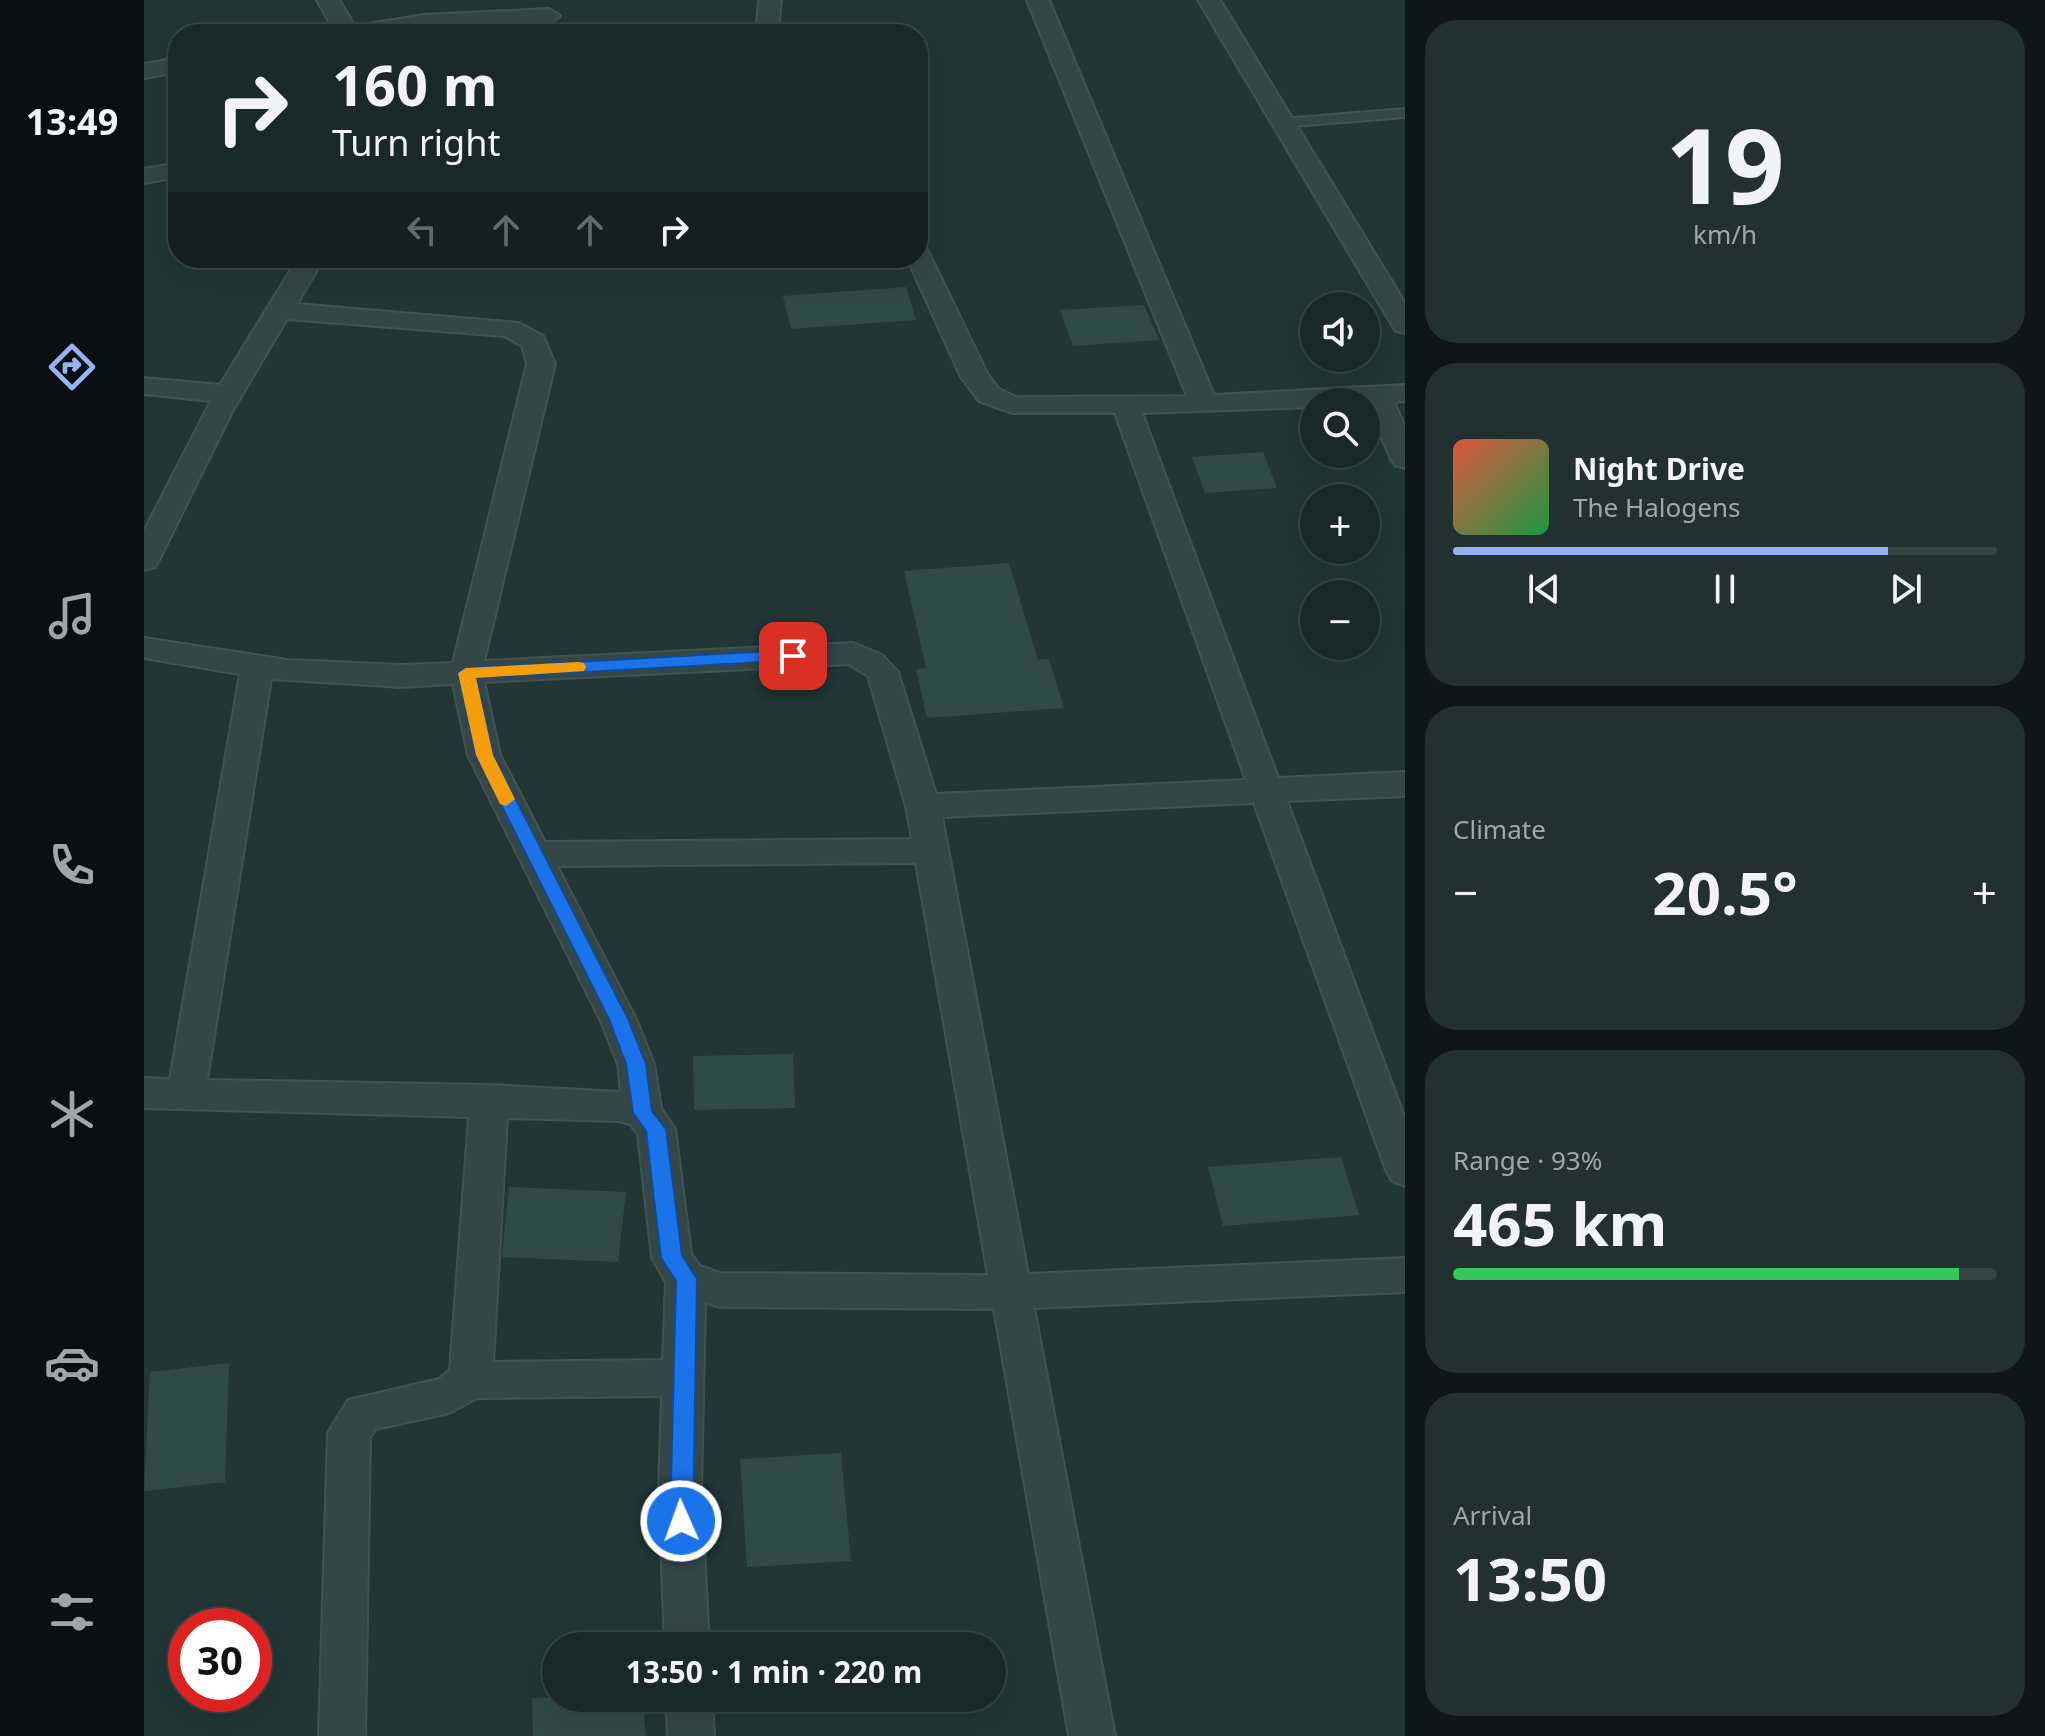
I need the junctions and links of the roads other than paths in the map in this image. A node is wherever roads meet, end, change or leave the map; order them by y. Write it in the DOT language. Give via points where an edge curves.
graph roads {
  1 [pos="328,0"];
  2 [pos="770,0"];
  3 [pos="1038,0"];
  4 [pos="1209,0"];
  5 [pos="475,10"];
  6 [pos="549,17"];
  7 [pos="342,24"];
  8 [pos="411,24"];
  9 [pos="768,24"];
  10 [pos="168,67"];
  11 [pos="144,71"];
  12 [pos="1405,113"];
  13 [pos="1283,123"];
  14 [pos="168,172"];
  15 [pos="144,176"];
  16 [pos="305,268"];
  17 [pos="924,268"];
  18 [pos="278,310"];
  19 [pos="1405,325"];
  20 [pos="144,386"];
  21 [pos="1405,393"];
  22 [pos="229,394"];
  23 [pos="1380,395"];
  24 [pos="1300,399"];
  25 [pos="1380,402"];
  26 [pos="1204,404"];
  27 [pos="1126,406"];
  28 [pos="1405,459"];
  29 [pos="144,560"];
  30 [pos="144,648"];
  31 [pos="257,667"];
  32 [pos="466,673"];
  33 [pos="1405,784"];
  34 [pos="1267,791"];
  35 [pos="923,806"];
  36 [pos="931,851"];
  37 [pos="533,854"];
  38 [pos="144,1093"];
  39 [pos="186,1093"];
  40 [pos="489,1100"];
  41 [pos="643,1113"];
  42 [pos="1405,1170"];
  43 [pos="1405,1275"];
  44 [pos="686,1279"];
  45 [pos="1012,1292"];
  46 [pos="683,1378"];
  47 [pos="469,1380"];
  48 [pos="686,1632"];
  49 [pos="690,1712"];
  50 [pos="342,1736"];
  51 [pos="691,1736"];
  52 [pos="1092,1736"];
  1 -- 7 [label="street"];
  2 -- 9 [label="street"];
  3 -- 26 [label="street"];
  4 -- 13 [label="street"];
  5 -- 6 [label="street"];
  5 -- 8 [label="street"];
  10 -- 11 [label="street"];
  12 -- 13 [label="lane"];
  13 -- 19 [label="street"];
  14 -- 15 [label="street"];
  16 -- 18 [label="street"];
  17 -- 27 [label="street" via="975,377 989,395 1012,405"];
  18 -- 22 [label="street"];
  18 -- 32 [label="street" via="510,329 534,342 541,364"];
  20 -- 22 [label="street"];
  21 -- 23 [label="street"];
  22 -- 29 [label="street"];
  24 -- 26 [label="street"];
  25 -- 28 [label="street"];
  26 -- 27 [label="street"];
  27 -- 34 [label="street"];
  30 -- 31 [label="street"];
  31 -- 32 [label="street" via="340,674"];
  31 -- 39 [label="street"];
  32 -- 35 [label="street" via="853,653 882,672"];
  32 -- 37 [label="street" via="484,755"];
  33 -- 34 [label="street"];
  34 -- 35 [label="street"];
  34 -- 42 [label="street"];
  35 -- 36 [label="street"];
  36 -- 37 [label="street"];
  36 -- 45 [label="street"];
  37 -- 41 [label="street" via="618,1019 636,1064"];
  38 -- 39 [label="street"];
  39 -- 40 [label="street"];
  40 -- 41 [label="street" via="618,1106"];
  40 -- 47 [label="street"];
  41 -- 44 [label="street" via="656,1129 672,1258"];
  43 -- 45 [label="street"];
  44 -- 45 [label="street" via="720,1290"];
  44 -- 46 [label="street"];
  45 -- 52 [label="street"];
  46 -- 47 [label="street"];
  46 -- 48 [label="street" via="680,1490"];
  47 -- 50 [label="street" via="449,1395 363,1413 349,1433"];
  49 -- 51 [label="street"];
}
